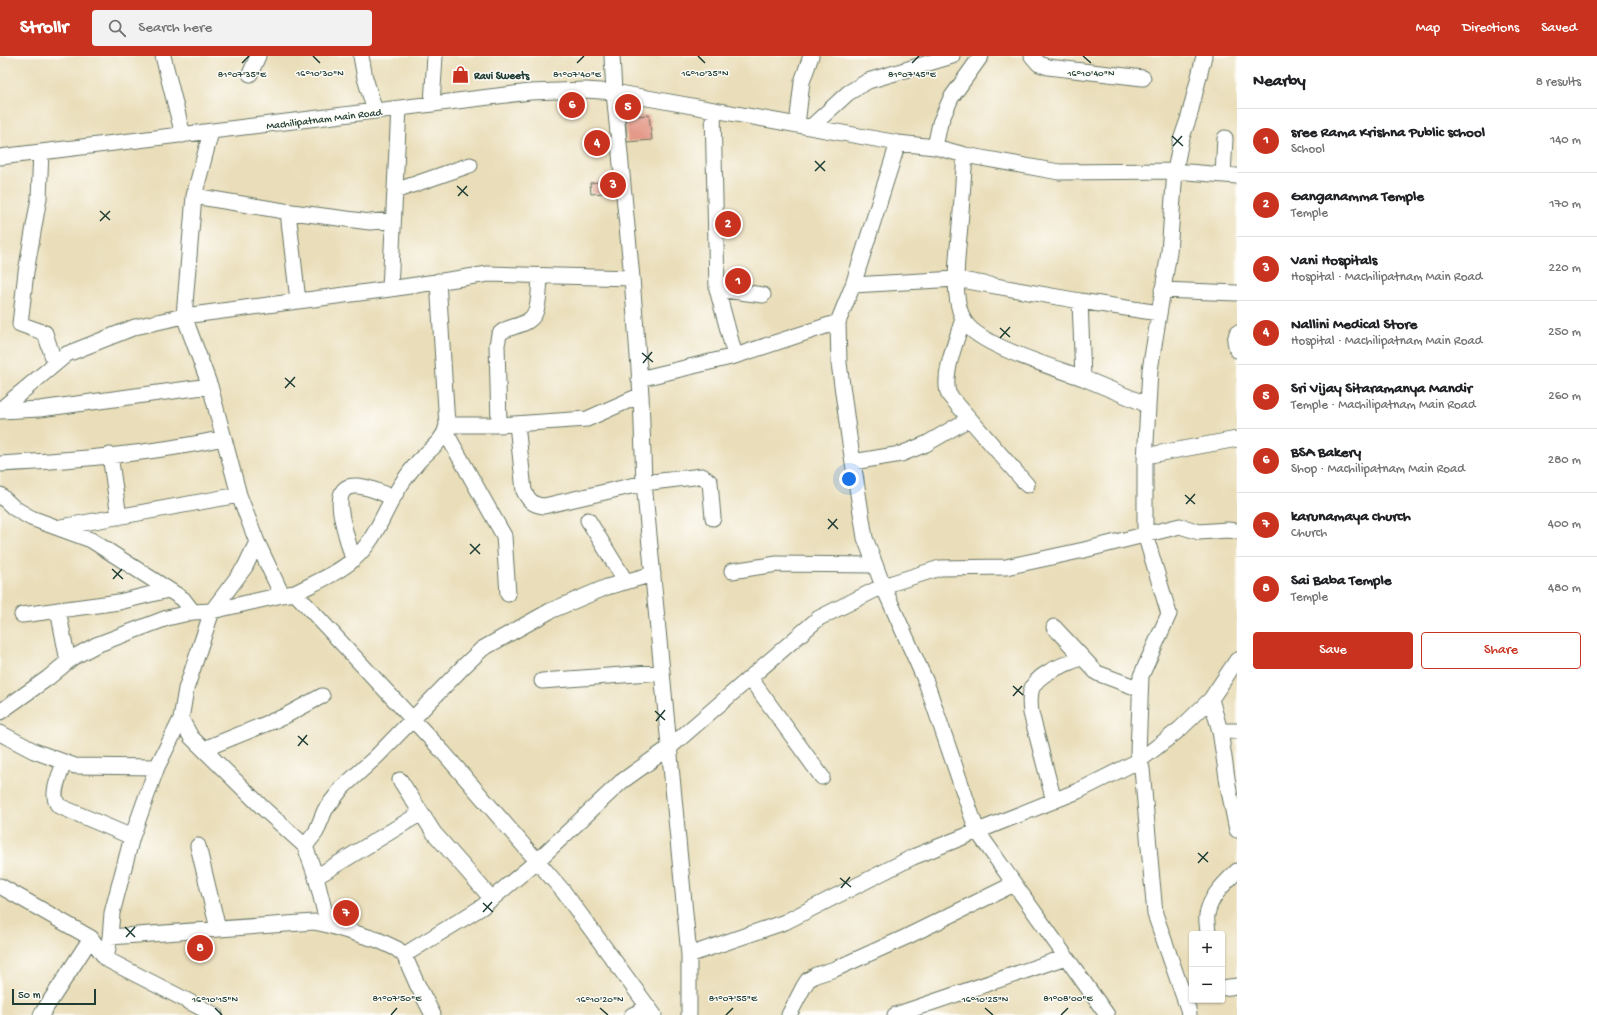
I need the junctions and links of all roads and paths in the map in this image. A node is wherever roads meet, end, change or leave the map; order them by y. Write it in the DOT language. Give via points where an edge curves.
graph roads {
  1 [pos="163,56"];
  2 [pos="258,56"];
  3 [pos="361,56"];
  4 [pos="435,56"];
  5 [pos="612,56"];
  6 [pos="811,56"];
  7 [pos="952,56"];
  8 [pos="981,56"];
  9 [pos="1032,56"];
  10 [pos="1204,56"];
  11 [pos="250,74"];
  12 [pos="1143,78"];
  13 [pos="614,92"];
  14 [pos="432,104"];
  15 [pos="399,108"];
  16 [pos="713,110"];
  17 [pos="375,111"];
  18 [pos="804,126"];
  19 [pos="211,132"];
  20 [pos="183,135"];
  21 [pos="1225,138"];
  22 [pos="898,143"];
  23 [pos="935,146"];
  24 [pos="41,152"];
  25 [pos="965,155"];
  26 [pos="0,157"];
  27 [pos="470,164"];
  28 [pos="1175,170"];
  29 [pos="1230,175"];
  30 [pos="395,191"];
  31 [pos="194,196"];
  32 [pos="288,212"];
  33 [pos="393,220"];
  34 [pos="540,276"];
  35 [pos="632,278"];
  36 [pos="956,278"];
  37 [pos="438,282"];
  38 [pos="853,285"];
  39 [pos="390,289"];
  40 [pos="717,289"];
  41 [pos="1162,290"];
  42 [pos="1237,293"];
  43 [pos="763,295"];
  44 [pos="298,301"];
  45 [pos="1080,301"];
  46 [pos="1159,313"];
  47 [pos="184,316"];
  48 [pos="963,319"];
  49 [pos="838,322"];
  50 [pos="1237,333"];
  51 [pos="1237,350"];
  52 [pos="736,356"];
  53 [pos="56,364"];
  54 [pos="1083,378"];
  55 [pos="639,379"];
  56 [pos="210,386"];
  57 [pos="641,395"];
  58 [pos="1148,406"];
  59 [pos="0,411"];
  60 [pos="969,418"];
  61 [pos="518,424"];
  62 [pos="499,425"];
  63 [pos="446,429"];
  64 [pos="224,438"];
  65 [pos="1237,439"];
  66 [pos="110,455"];
  67 [pos="1146,456"];
  68 [pos="853,462"];
  69 [pos="0,464"];
  70 [pos="644,483"];
  71 [pos="1027,485"];
  72 [pos="0,495"];
  73 [pos="240,495"];
  74 [pos="393,498"];
  75 [pos="119,517"];
  76 [pos="713,518"];
  77 [pos="588,520"];
  78 [pos="60,528"];
  79 [pos="1237,531"];
  80 [pos="1145,534"];
  81 [pos="257,542"];
  82 [pos="353,560"];
  83 [pos="876,565"];
  84 [pos="732,571"];
  85 [pos="654,574"];
  86 [pos="626,582"];
  87 [pos="884,586"];
  88 [pos="168,590"];
  89 [pos="288,594"];
  90 [pos="508,594"];
  91 [pos="58,610"];
  92 [pos="212,611"];
  93 [pos="193,612"];
  94 [pos="22,615"];
  95 [pos="1054,627"];
  96 [pos="1082,657"];
  97 [pos="1237,660"];
  98 [pos="68,661"];
  99 [pos="662,672"];
  100 [pos="750,678"];
  101 [pos="542,681"];
  102 [pos="1140,689"];
  103 [pos="322,696"];
  104 [pos="1211,699"];
  105 [pos="0,712"];
  106 [pos="181,719"];
  107 [pos="412,720"];
  108 [pos="1220,731"];
  109 [pos="1237,731"];
  110 [pos="0,733"];
  111 [pos="670,747"];
  112 [pos="204,749"];
  113 [pos="1140,760"];
  114 [pos="64,763"];
  115 [pos="157,767"];
  116 [pos="822,777"];
  117 [pos="400,780"];
  118 [pos="1054,801"];
  119 [pos="421,813"];
  120 [pos="1237,830"];
  121 [pos="977,831"];
  122 [pos="132,837"];
  123 [pos="198,846"];
  124 [pos="305,846"];
  125 [pos="537,861"];
  126 [pos="1237,871"];
  127 [pos="316,877"];
  128 [pos="1014,884"];
  129 [pos="0,886"];
  130 [pos="492,899"];
  131 [pos="328,925"];
  132 [pos="218,929"];
  133 [pos="1208,931"];
  134 [pos="110,937"];
  135 [pos="91,938"];
  136 [pos="404,955"];
  137 [pos="689,955"];
  138 [pos="1066,957"];
  139 [pos="106,960"];
  140 [pos="1237,986"];
  141 [pos="1225,988"];
  142 [pos="1192,1008"];
  143 [pos="651,1011"];
  144 [pos="41,1015"];
  145 [pos="215,1015"];
  146 [pos="434,1015"];
  147 [pos="632,1015"];
  148 [pos="689,1015"];
  149 [pos="790,1015"];
  150 [pos="896,1015"];
  151 [pos="1107,1015"];
  1 -- 20 [label="street"];
  2 -- 11 [label="street"];
  3 -- 17 [label="street"];
  4 -- 14 [label="street"];
  5 -- 13 [label="street"];
  6 -- 18 [label="street" via="802,82"];
  7 -- 18 [label="street" via="868,81"];
  8 -- 23 [label="street" via="951,98 940,123"];
  9 -- 12 [label="street" via="1039,64 1048,67"];
  10 -- 28 [label="street"];
  13 -- 14 [label="street, Machilipatnam Main Road" via="530,92"];
  13 -- 16 [label="street, Machilipatnam Main Road"];
  13 -- 35 [label="street"];
  14 -- 15 [label="street, Machilipatnam Main Road"];
  15 -- 17 [label="street, Machilipatnam Main Road"];
  15 -- 30 [label="street"];
  16 -- 18 [label="street, Machilipatnam Main Road"];
  16 -- 40 [label="street"];
  17 -- 19 [label="street, Machilipatnam Main Road"];
  18 -- 22 [label="street, Machilipatnam Main Road"];
  19 -- 20 [label="street, Machilipatnam Main Road"];
  19 -- 31 [label="street"];
  20 -- 24 [label="street, Machilipatnam Main Road"];
  21 -- 29 [label="street"];
  22 -- 23 [label="street, Machilipatnam Main Road"];
  22 -- 38 [label="street"];
  23 -- 25 [label="street, Machilipatnam Main Road"];
  24 -- 26 [label="street, Machilipatnam Main Road"];
  24 -- 53 [label="street" via="38,198 20,324 45,333"];
  25 -- 28 [label="street, Machilipatnam Main Road" via="1059,172"];
  25 -- 36 [label="street"];
  27 -- 30 [label="street"];
  28 -- 29 [label="street, Machilipatnam Main Road"];
  28 -- 41 [label="street" via="1169,252"];
  30 -- 33 [label="street"];
  31 -- 32 [label="street"];
  31 -- 47 [label="street"];
  32 -- 33 [label="street" via="370,222"];
  32 -- 44 [label="street"];
  33 -- 39 [label="street"];
  34 -- 35 [label="street"];
  34 -- 37 [label="street" via="488,274"];
  34 -- 62 [label="street" via="538,303 531,319 499,336"];
  35 -- 55 [label="street"];
  36 -- 38 [label="street"];
  36 -- 45 [label="street"];
  36 -- 48 [label="street" via="958,303"];
  37 -- 39 [label="street"];
  37 -- 63 [label="street"];
  38 -- 49 [label="street"];
  39 -- 44 [label="street"];
  40 -- 43 [label="street"];
  40 -- 52 [label="street"];
  41 -- 42 [label="street"];
  41 -- 46 [label="street"];
  44 -- 47 [label="street"];
  45 -- 46 [label="street"];
  45 -- 54 [label="street"];
  46 -- 58 [label="street" via="1150,370"];
  47 -- 53 [label="street" via="135,327 67,354"];
  47 -- 56 [label="street"];
  48 -- 54 [label="street" via="986,340"];
  48 -- 60 [label="street" via="946,388"];
  49 -- 52 [label="street"];
  49 -- 68 [label="street" via="839,363"];
  50 -- 51 [label="street"];
  52 -- 55 [label="street"];
  53 -- 59 [label="street"];
  54 -- 58 [label="street"];
  55 -- 57 [label="street"];
  56 -- 59 [label="street" via="40,409"];
  56 -- 64 [label="street"];
  57 -- 61 [label="street" via="587,418"];
  57 -- 70 [label="street"];
  58 -- 67 [label="street"];
  60 -- 68 [label="street" via="926,444 901,454"];
  60 -- 71 [label="street"];
  61 -- 62 [label="street"];
  61 -- 70 [label="street" via="524,491 529,501 537,505 544,506"];
  62 -- 63 [label="street"];
  63 -- 74 [label="street" via="437,444 405,478"];
  63 -- 90 [label="street" via="504,536"];
  64 -- 66 [label="street" via="162,450"];
  64 -- 73 [label="street"];
  65 -- 67 [label="street"];
  66 -- 69 [label="street"];
  66 -- 75 [label="street"];
  67 -- 80 [label="street"];
  68 -- 83 [label="street" via="865,538"];
  70 -- 76 [label="street" via="702,476 710,482"];
  70 -- 85 [label="street"];
  72 -- 78 [label="street" via="14,508 31,518"];
  73 -- 75 [label="street"];
  73 -- 81 [label="street"];
  74 -- 82 [label="street" via="380,526"];
  74 -- 82 [label="street" via="375,489 357,485 342,491 339,510"];
  75 -- 78 [label="street"];
  77 -- 86 [label="street"];
  78 -- 88 [label="street" via="92,540"];
  79 -- 80 [label="street" via="1199,532 1180,526"];
  80 -- 87 [label="street" via="1006,567 940,568"];
  80 -- 102 [label="street" via="1169,614 1141,676"];
  81 -- 89 [label="street"];
  81 -- 92 [label="street" via="245,567"];
  82 -- 89 [label="street" via="339,570"];
  83 -- 84 [label="street" via="777,564"];
  83 -- 87 [label="street"];
  85 -- 86 [label="street"];
  85 -- 99 [label="street"];
  86 -- 107 [label="street" via="607,587 550,611 482,649"];
  87 -- 100 [label="street" via="819,618"];
  87 -- 121 [label="street" via="926,682"];
  88 -- 91 [label="street" via="119,602"];
  88 -- 93 [label="street" via="183,599"];
  89 -- 92 [label="street"];
  89 -- 107 [label="street"];
  91 -- 94 [label="street"];
  91 -- 98 [label="street"];
  92 -- 93 [label="street"];
  92 -- 106 [label="street" via="186,689"];
  93 -- 98 [label="street" via="167,618 96,645"];
  95 -- 96 [label="street"];
  96 -- 102 [label="street" via="1097,673"];
  96 -- 118 [label="street" via="1048,673 1032,688 1030,713"];
  97 -- 104 [label="street"];
  98 -- 105 [label="street"];
  99 -- 101 [label="street"];
  99 -- 111 [label="street"];
  100 -- 111 [label="street"];
  100 -- 116 [label="street"];
  102 -- 113 [label="street"];
  103 -- 112 [label="street" via="283,717"];
  104 -- 108 [label="street"];
  104 -- 113 [label="street" via="1180,729"];
  106 -- 112 [label="street" via="191,737"];
  106 -- 115 [label="street"];
  107 -- 124 [label="street" via="342,788 325,810 316,832"];
  107 -- 125 [label="street"];
  108 -- 109 [label="street"];
  108 -- 120 [label="street"];
  110 -- 114 [label="street"];
  111 -- 125 [label="street" via="622,782"];
  111 -- 137 [label="street"];
  112 -- 124 [label="street"];
  113 -- 118 [label="street"];
  113 -- 142 [label="street" via="1154,914"];
  114 -- 115 [label="street" via="94,767"];
  114 -- 122 [label="street" via="55,791 56,803"];
  115 -- 122 [label="street"];
  117 -- 119 [label="street"];
  118 -- 121 [label="street"];
  119 -- 127 [label="street"];
  119 -- 130 [label="street" via="434,832"];
  121 -- 128 [label="street"];
  121 -- 137 [label="street" via="913,857 785,922"];
  122 -- 134 [label="street" via="112,913"];
  123 -- 132 [label="street"];
  124 -- 127 [label="street"];
  125 -- 130 [label="street"];
  125 -- 143 [label="street" via="563,891"];
  126 -- 133 [label="street" via="1220,888 1212,901 1207,915"];
  127 -- 131 [label="street"];
  128 -- 138 [label="street"];
  128 -- 149 [label="street" via="906,937 816,975 804,986"];
  129 -- 135 [label="street"];
  130 -- 136 [label="street"];
  131 -- 132 [label="street" via="314,922"];
  131 -- 136 [label="street" via="378,940"];
  132 -- 134 [label="street"];
  134 -- 139 [label="street"];
  135 -- 139 [label="street"];
  135 -- 144 [label="street"];
  136 -- 146 [label="street"];
  137 -- 148 [label="street"];
  138 -- 150 [label="street"];
  138 -- 151 [label="street"];
  139 -- 145 [label="street"];
  140 -- 141 [label="street"];
  143 -- 147 [label="street"];
}
